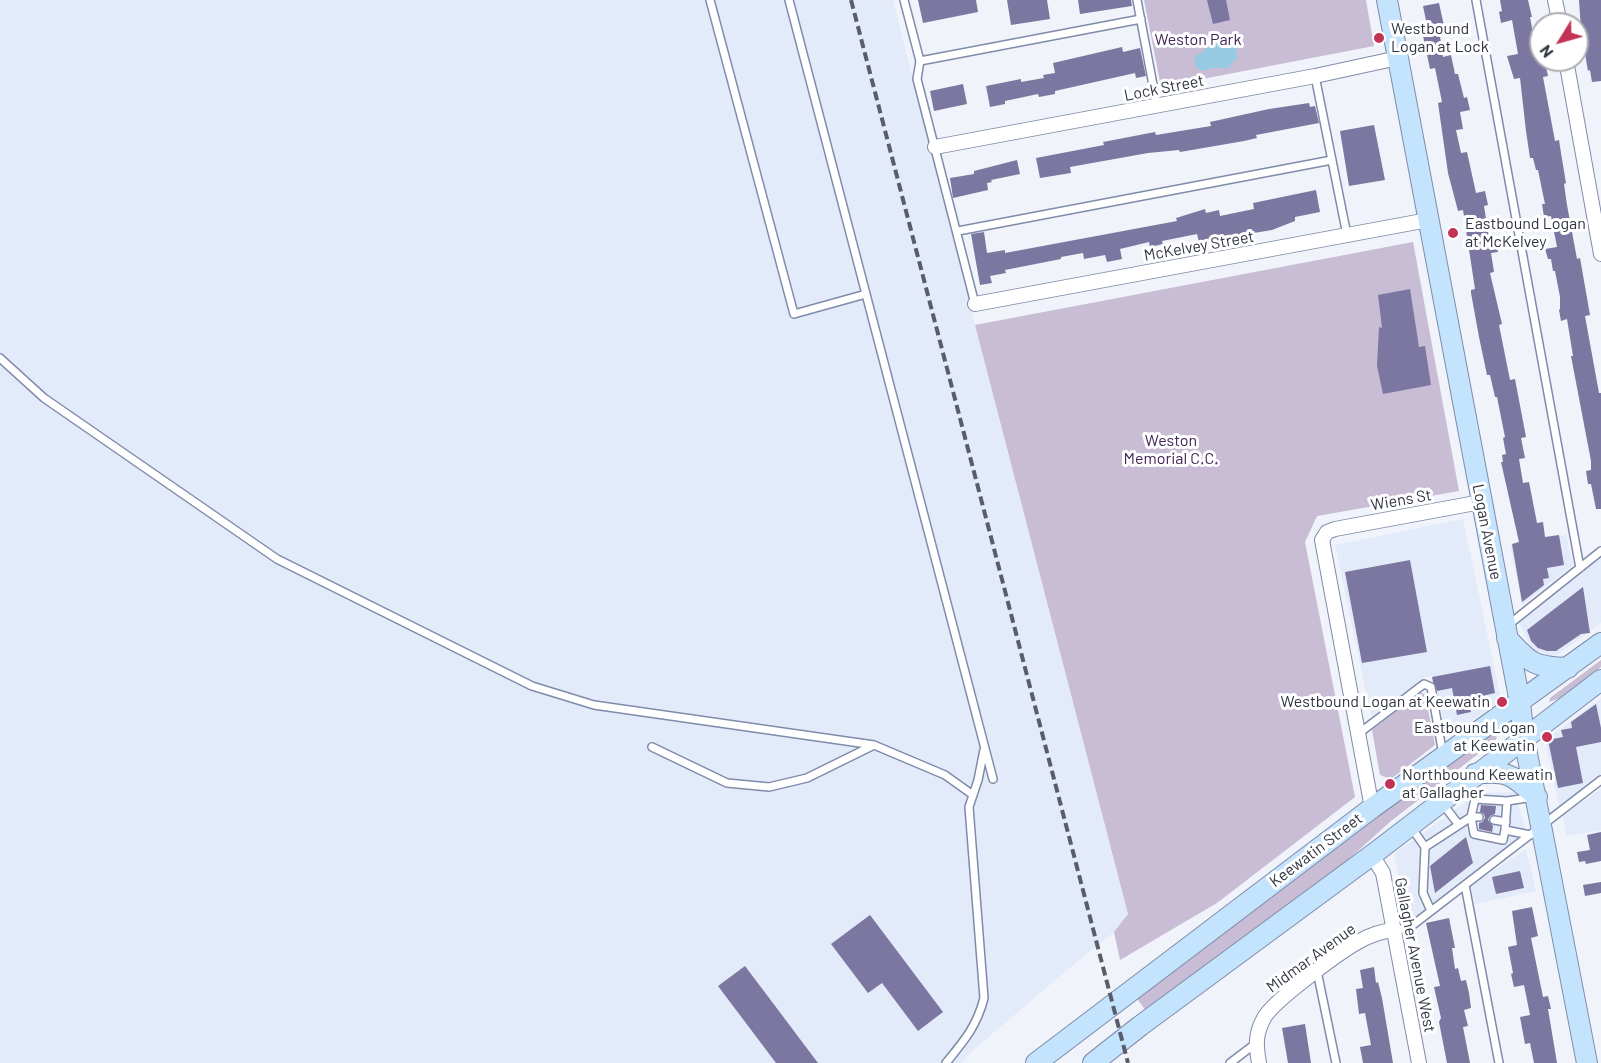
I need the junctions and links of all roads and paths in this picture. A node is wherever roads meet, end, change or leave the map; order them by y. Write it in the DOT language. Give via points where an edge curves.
graph roads {
  1 [pos="710,0"];
  2 [pos="789,0"];
  3 [pos="904,0"];
  4 [pos="1137,0"];
  5 [pos="1387,0"];
  6 [pos="1476,0"];
  7 [pos="1141,19"];
  8 [pos="1398,58"];
  9 [pos="920,61"];
  10 [pos="1568,72"];
  11 [pos="1315,76"];
  12 [pos="1157,106"];
  13 [pos="935,147"];
  14 [pos="1332,160"];
  15 [pos="1428,220"];
  16 [pos="958,231"];
  17 [pos="1347,235"];
  18 [pos="1601,254"];
  19 [pos="866,294"];
  20 [pos="975,304"];
  21 [pos="0,358"];
  22 [pos="1481,502"];
  23 [pos="1601,551"];
  24 [pos="1580,568"];
  25 [pos="1506,633"];
  26 [pos="1601,643"];
  27 [pos="1568,668"];
  28 [pos="1601,680"];
  29 [pos="1520,704"];
  30 [pos="1359,734"];
  31 [pos="1524,738"];
  32 [pos="874,745"];
  33 [pos="652,747"];
  34 [pos="985,747"];
  35 [pos="1444,757"];
  36 [pos="1475,774"];
  37 [pos="993,778"];
  38 [pos="1601,780"];
  39 [pos="973,795"];
  40 [pos="1536,797"];
  41 [pos="1507,801"];
  42 [pos="1440,802"];
  43 [pos="1372,808"];
  44 [pos="1471,817"];
  45 [pos="1479,817"];
  46 [pos="1494,820"];
  47 [pos="1410,825"];
  48 [pos="1459,825"];
  49 [pos="1506,826"];
  50 [pos="1536,830"];
  51 [pos="1425,847"];
  52 [pos="1372,855"];
  53 [pos="1465,885"];
  54 [pos="1431,911"];
  55 [pos="1394,930"];
  56 [pos="1317,971"];
  57 [pos="1255,1044"];
  58 [pos="945,1063"];
  59 [pos="1036,1063"];
  60 [pos="1093,1063"];
  61 [pos="1230,1063"];
  62 [pos="1259,1063"];
  63 [pos="1336,1063"];
  64 [pos="1419,1063"];
  65 [pos="1499,1063"];
  66 [pos="1587,1063"];
  1 -- 19 [label="lane" via="794,314"];
  2 -- 19 [label="lane"];
  3 -- 9 [label="lane"];
  4 -- 7 [label="lane"];
  5 -- 8 [label="main road, Logan Avenue"];
  6 -- 24 [label="lane"];
  7 -- 9 [label="lane"];
  7 -- 12 [label="lane"];
  8 -- 11 [label="street, Lock Street"];
  8 -- 15 [label="main road, Logan Avenue"];
  9 -- 13 [label="lane" via="917,79"];
  10 -- 18 [label="street"];
  11 -- 12 [label="street, Lock Street"];
  11 -- 14 [label="lane"];
  12 -- 13 [label="street, Lock Street"];
  13 -- 16 [label="lane"];
  14 -- 16 [label="lane"];
  14 -- 17 [label="lane"];
  15 -- 17 [label="street, McKelvey Street"];
  15 -- 22 [label="main road, Logan Avenue"];
  16 -- 20 [label="lane"];
  17 -- 20 [label="street, McKelvey Street"];
  19 -- 34 [label="lane"];
  21 -- 32 [label="lane" via="44,398 277,559 532,686 594,705"];
  22 -- 25 [label="main road, Logan Avenue"];
  22 -- 30 [label="street, Wiens St" via="1335,529 1322,540"];
  23 -- 24 [label="lane"];
  24 -- 25 [label="lane"];
  25 -- 27 [label="main road" via="1527,659 1538,666"];
  25 -- 29 [label="main road, Logan Avenue"];
  26 -- 27 [label="main road, Keewatin Street"];
  27 -- 29 [label="main road, Keewatin Street"];
  28 -- 31 [label="main road"];
  29 -- 31 [label="main road, Logan Avenue"];
  29 -- 35 [label="main road, Keewatin Street"];
  30 -- 35 [label="lane" via="1424,684 1431,687"];
  30 -- 43 [label="street"];
  31 -- 36 [label="main road"];
  31 -- 40 [label="main road, Logan Avenue"];
  32 -- 33 [label="lane" via="807,778 769,787 727,783"];
  32 -- 39 [label="lane" via="945,775"];
  34 -- 37 [label="lane"];
  34 -- 39 [label="lane"];
  35 -- 43 [label="main road, Keewatin Street"];
  36 -- 40 [label="main road" via="1504,773"];
  36 -- 42 [label="main road"];
  38 -- 50 [label="lane"];
  39 -- 58 [label="lane" via="969,807 984,998 972,1030"];
  40 -- 41 [label="lane"];
  40 -- 50 [label="main road, Logan Avenue"];
  41 -- 44 [label="lane" via="1474,799"];
  41 -- 49 [label="lane"];
  42 -- 47 [label="main road"];
  42 -- 48 [label="lane"];
  43 -- 59 [label="main road, Keewatin Street"];
  44 -- 45 [label="lane"];
  44 -- 48 [label="lane"];
  44 -- 49 [label="lane" via="1474,834 1503,840"];
  46 -- 49 [label="lane"];
  47 -- 51 [label="lane"];
  47 -- 52 [label="main road"];
  48 -- 51 [label="lane"];
  49 -- 50 [label="lane"];
  50 -- 53 [label="lane"];
  50 -- 66 [label="main road, Logan Avenue"];
  51 -- 54 [label="lane" via="1423,893"];
  52 -- 55 [label="street, Gallagher Avenue West" via="1383,873"];
  52 -- 60 [label="main road"];
  53 -- 54 [label="lane"];
  53 -- 65 [label="lane"];
  54 -- 55 [label="lane" via="1409,928"];
  55 -- 56 [label="street, Midmar Avenue" via="1356,943"];
  55 -- 64 [label="street, Gallagher Avenue West"];
  56 -- 57 [label="street, Midmar Avenue" via="1270,1009"];
  56 -- 63 [label="lane"];
  57 -- 61 [label="lane"];
  57 -- 62 [label="street"];
}
